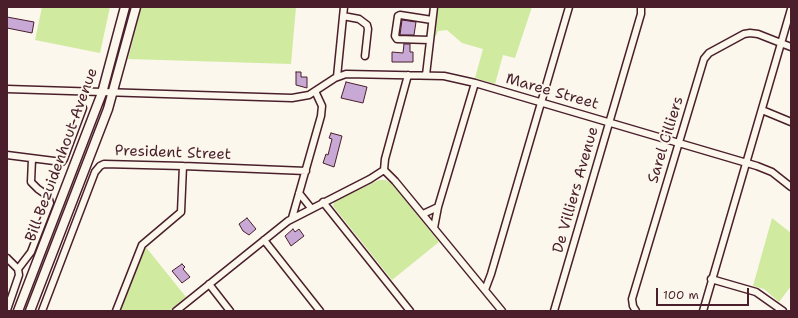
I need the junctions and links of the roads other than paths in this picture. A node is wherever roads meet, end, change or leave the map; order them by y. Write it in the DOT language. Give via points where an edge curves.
graph roads {
  1 [pos="125,7"];
  2 [pos="136,7"];
  3 [pos="344,7"];
  4 [pos="434,7"];
  5 [pos="569,7"];
  6 [pos="641,8"];
  7 [pos="791,9"];
  8 [pos="343,16"];
  9 [pos="432,20"];
  10 [pos="429,40"];
  11 [pos="781,43"];
  12 [pos="791,47"];
  13 [pos="365,56"];
  14 [pos="408,75"];
  15 [pos="426,75"];
  16 [pos="338,77"];
  17 [pos="475,83"];
  18 [pos="7,89"];
  19 [pos="315,91"];
  20 [pos="102,92"];
  21 [pos="112,93"];
  22 [pos="541,103"];
  23 [pos="83,108"];
  24 [pos="762,110"];
  25 [pos="609,122"];
  26 [pos="791,122"];
  27 [pos="678,143"];
  28 [pos="7,155"];
  29 [pos="32,159"];
  30 [pos="746,162"];
  31 [pos="184,166"];
  32 [pos="384,170"];
  33 [pos="306,171"];
  34 [pos="791,187"];
  35 [pos="299,193"];
  36 [pos="323,202"];
  37 [pos="438,207"];
  38 [pos="311,208"];
  39 [pos="423,214"];
  40 [pos="292,218"];
  41 [pos="428,220"];
  42 [pos="434,228"];
  43 [pos="264,240"];
  44 [pos="7,258"];
  45 [pos="18,269"];
  46 [pos="712,279"];
  47 [pos="209,284"];
  48 [pos="484,290"];
  49 [pos="7,310"];
  50 [pos="18,311"];
  51 [pos="30,311"];
  52 [pos="42,311"];
  53 [pos="116,311"];
  54 [pos="176,311"];
  55 [pos="230,311"];
  56 [pos="320,311"];
  57 [pos="410,311"];
  58 [pos="502,311"];
  59 [pos="554,311"];
  60 [pos="636,311"];
  61 [pos="703,311"];
  62 [pos="783,311"];
  1 -- 20 [label="main road, Bill Bezuidenhout Avenue"];
  2 -- 21 [label="main road, Bill Bezuidenhout Avenue"];
  3 -- 8 [label="street"];
  4 -- 9 [label="street"];
  5 -- 22 [label="street"];
  6 -- 25 [label="street, De Villiers Avenue"];
  7 -- 11 [label="street"];
  8 -- 13 [label="street" via="360,19 367,25"];
  8 -- 16 [label="street"];
  9 -- 10 [label="street"];
  9 -- 10 [label="street" via="400,15 395,36 397,39"];
  10 -- 15 [label="street"];
  11 -- 12 [label="street, Sarel Cilliers"];
  11 -- 24 [label="street"];
  11 -- 27 [label="street, Sarel Cilliers" via="750,33 709,53 703,61"];
  14 -- 15 [label="street, Maree Street"];
  14 -- 16 [label="street, Maree Street" via="353,74"];
  14 -- 32 [label="street"];
  15 -- 17 [label="street, Maree Street" via="457,78"];
  16 -- 19 [label="street, Maree Street"];
  17 -- 22 [label="street, Maree Street"];
  17 -- 37 [label="street"];
  18 -- 20 [label="street"];
  19 -- 21 [label="street, Maree Street" via="301,97"];
  19 -- 33 [label="street" via="322,113"];
  20 -- 21 [label="street"];
  20 -- 50 [label="main road, Bill Bezuidenhout Avenue"];
  21 -- 51 [label="main road, Bill Bezuidenhout Avenue"];
  22 -- 25 [label="street, Maree Street"];
  22 -- 48 [label="street" via="491,274"];
  23 -- 29 [label="street" via="64,159 60,163"];
  24 -- 26 [label="street"];
  24 -- 30 [label="street"];
  25 -- 27 [label="street, Maree Street"];
  25 -- 59 [label="street, De Villiers Avenue"];
  27 -- 30 [label="street, Maree Street"];
  27 -- 60 [label="street, Sarel Cilliers" via="632,299"];
  28 -- 29 [label="street"];
  29 -- 45 [label="street" via="32,182 48,196 50,203 30,255"];
  30 -- 34 [label="street, Maree Street" via="768,170"];
  30 -- 46 [label="street"];
  31 -- 33 [label="street, President Street"];
  31 -- 52 [label="street, President Street" via="104,164 97,169"];
  31 -- 53 [label="street" via="181,212 142,245"];
  32 -- 36 [label="street"];
  32 -- 39 [label="street"];
  33 -- 35 [label="street"];
  35 -- 38 [label="street"];
  35 -- 40 [label="street"];
  36 -- 38 [label="street"];
  36 -- 57 [label="street"];
  37 -- 39 [label="street"];
  37 -- 41 [label="street"];
  37 -- 42 [label="street"];
  38 -- 40 [label="street"];
  39 -- 41 [label="street"];
  40 -- 43 [label="street"];
  41 -- 42 [label="street"];
  42 -- 48 [label="street"];
  43 -- 47 [label="street"];
  43 -- 56 [label="street"];
  44 -- 45 [label="street"];
  45 -- 49 [label="street" via="19,278"];
  46 -- 61 [label="street"];
  46 -- 62 [label="street" via="762,295"];
  47 -- 54 [label="street"];
  47 -- 55 [label="street"];
  48 -- 58 [label="street"];
}
